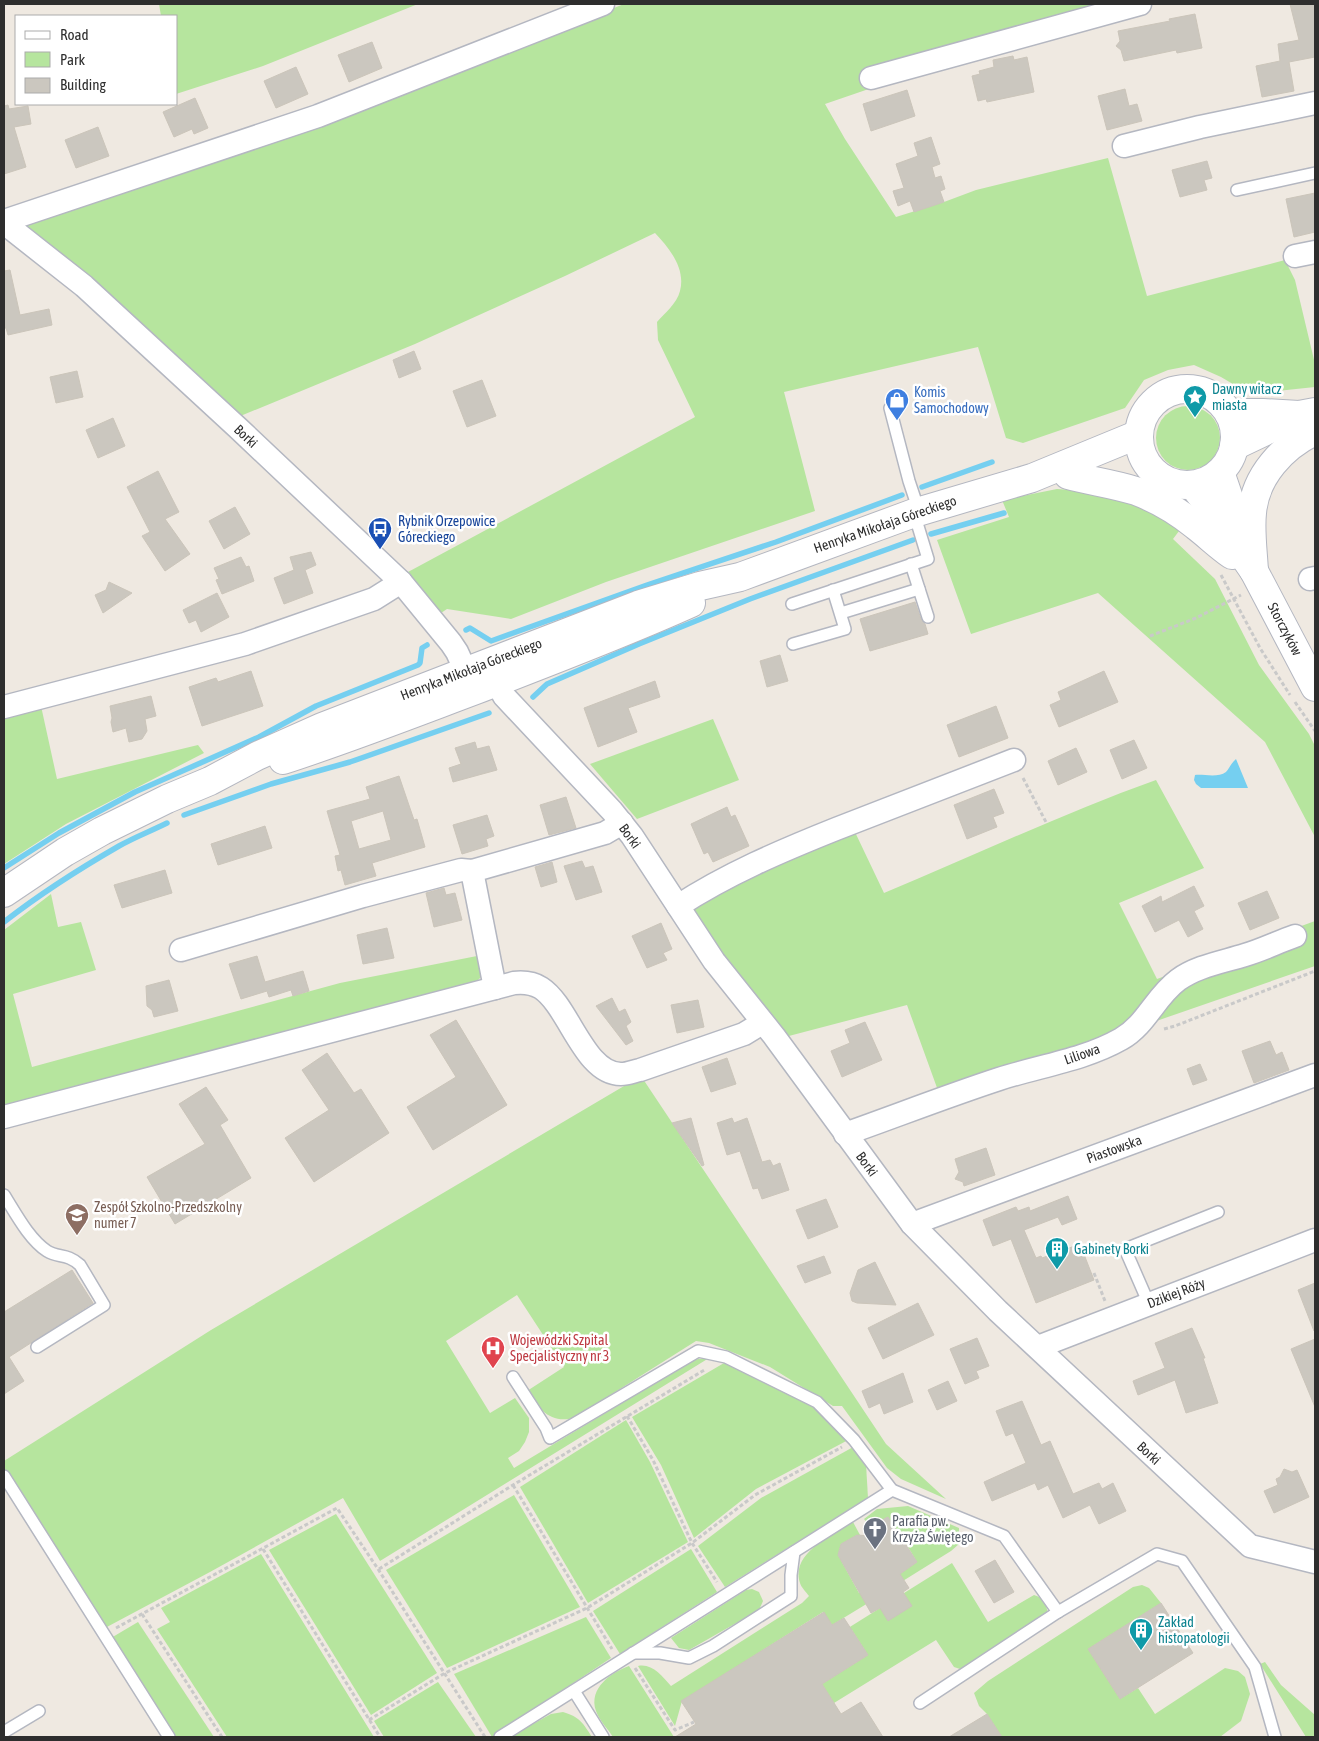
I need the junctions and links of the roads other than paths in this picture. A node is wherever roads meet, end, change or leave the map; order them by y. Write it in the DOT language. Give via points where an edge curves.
graph roads {
  1 [pos="603,4"];
  2 [pos="1140,4"];
  3 [pos="871,78"];
  4 [pos="1315,103"];
  5 [pos="1124,146"];
  6 [pos="1315,174"];
  7 [pos="1237,190"];
  8 [pos="4,222"];
  9 [pos="890,408"];
  10 [pos="1229,414"];
  11 [pos="1310,420"];
  12 [pos="1139,434"];
  13 [pos="1234,446"];
  14 [pos="1147,464"];
  15 [pos="1220,472"];
  16 [pos="1068,475"];
  17 [pos="1032,478"];
  18 [pos="1193,485"];
  19 [pos="916,512"];
  20 [pos="912,564"];
  21 [pos="1254,571"];
  22 [pos="401,582"];
  23 [pos="919,589"];
  24 [pos="834,590"];
  25 [pos="792,604"];
  26 [pos="841,613"];
  27 [pos="928,617"];
  28 [pos="793,644"];
  29 [pos="481,676"];
  30 [pos="1315,687"];
  31 [pos="4,707"];
  32 [pos="1014,760"];
  33 [pos="622,823"];
  34 [pos="472,871"];
  35 [pos="4,893"];
  36 [pos="678,906"];
  37 [pos="1294,936"];
  38 [pos="181,950"];
  39 [pos="495,988"];
  40 [pos="762,1023"];
  41 [pos="1315,1075"];
  42 [pos="4,1117"];
  43 [pos="845,1134"];
  44 [pos="4,1195"];
  45 [pos="1218,1212"];
  46 [pos="912,1224"];
  47 [pos="1315,1240"];
  48 [pos="1149,1304"];
  49 [pos="37,1347"];
  50 [pos="1038,1347"];
  51 [pos="513,1377"];
  52 [pos="4,1476"];
  53 [pos="892,1490"];
  54 [pos="794,1552"];
  55 [pos="1315,1562"];
  56 [pos="1058,1612"];
  57 [pos="627,1657"];
  58 [pos="574,1691"];
  59 [pos="920,1703"];
  60 [pos="39,1711"];
  61 [pos="4,1732"];
  62 [pos="169,1737"];
  63 [pos="500,1737"];
  64 [pos="603,1737"];
  65 [pos="1275,1737"];
  1 -- 8 [label="street" via="318,116"];
  2 -- 3 [label="street"];
  4 -- 5 [label="street"];
  6 -- 7 [label="lane"];
  8 -- 22 [label="street, Borki" via="84,286"];
  9 -- 19 [label="lane"];
  10 -- 11 [label="main road" via="1263,413"];
  10 -- 12 [label="main road" via="1217,400 1200,391 1173,391 1150,406 1141,422"];
  10 -- 13 [label="main road" via="1234,426"];
  11 -- 13 [label="main road"];
  11 -- 21 [label="main road" via="1298,440 1280,454 1260,484 1254,500 1251,514"];
  12 -- 14 [label="main road" via="1140,449"];
  12 -- 17 [label="main road, Henryka Mikołaja Góreckiego"];
  13 -- 15 [label="main road"];
  14 -- 16 [label="main road, Henryka Mikołaja Góreckiego"];
  14 -- 18 [label="main road" via="1166,480"];
  15 -- 18 [label="main road"];
  15 -- 21 [label="main road, Storczyków"];
  16 -- 17 [label="main road, Henryka Mikołaja Góreckiego"];
  16 -- 21 [label="main road" via="1117,486 1153,499 1196,525"];
  17 -- 19 [label="main road, Henryka Mikołaja Góreckiego"];
  18 -- 21 [label="main road, Storczyków"];
  19 -- 20 [label="lane" via="928,559"];
  19 -- 29 [label="main road, Henryka Mikołaja Góreckiego" via="740,577 642,626"];
  20 -- 23 [label="lane"];
  20 -- 24 [label="lane"];
  21 -- 30 [label="main road, Storczyków"];
  22 -- 29 [label="street, Borki" via="457,652"];
  22 -- 31 [label="street" via="374,599 245,644"];
  23 -- 26 [label="lane"];
  23 -- 27 [label="lane"];
  24 -- 25 [label="lane"];
  24 -- 26 [label="lane"];
  26 -- 28 [label="lane" via="845,629"];
  29 -- 33 [label="street, Borki" via="512,704"];
  29 -- 35 [label="main road, Henryka Mikołaja Góreckiego" via="330,745 210,781 161,802 65,852"];
  32 -- 36 [label="street" via="867,816 747,867 706,887"];
  33 -- 34 [label="street" via="605,833"];
  33 -- 36 [label="street, Borki"];
  34 -- 38 [label="street" via="461,870 372,894"];
  34 -- 39 [label="street"];
  36 -- 40 [label="street, Borki" via="714,961"];
  37 -- 43 [label="street, Liliowa" via="1181,978 1169,987 1147,1017 1122,1039"];
  39 -- 40 [label="street" via="522,982 541,988 557,1005 596,1062 605,1070 616,1073 635,1071 744,1034"];
  39 -- 42 [label="street"];
  40 -- 43 [label="street, Borki"];
  41 -- 46 [label="street, Piastowska"];
  43 -- 46 [label="street, Borki"];
  44 -- 49 [label="lane" via="26,1231 48,1252 63,1255 80,1265 104,1305"];
  45 -- 48 [label="lane" via="1126,1249"];
  46 -- 50 [label="street, Borki"];
  47 -- 48 [label="street, Dzikiej Róży"];
  48 -- 50 [label="street, Dzikiej Róży"];
  50 -- 55 [label="street, Borki" via="1250,1546"];
  51 -- 53 [label="lane" via="550,1438 698,1351 726,1357 817,1402 854,1440"];
  52 -- 62 [label="lane"];
  53 -- 54 [label="lane"];
  53 -- 56 [label="lane" via="1004,1536"];
  54 -- 57 [label="lane"];
  54 -- 57 [label="lane" via="791,1596 713,1646 689,1658 660,1653"];
  56 -- 59 [label="lane"];
  56 -- 65 [label="lane" via="1157,1554 1182,1561 1255,1667"];
  57 -- 58 [label="lane"];
  58 -- 63 [label="lane"];
  58 -- 64 [label="lane"];
  60 -- 61 [label="lane"];
}
